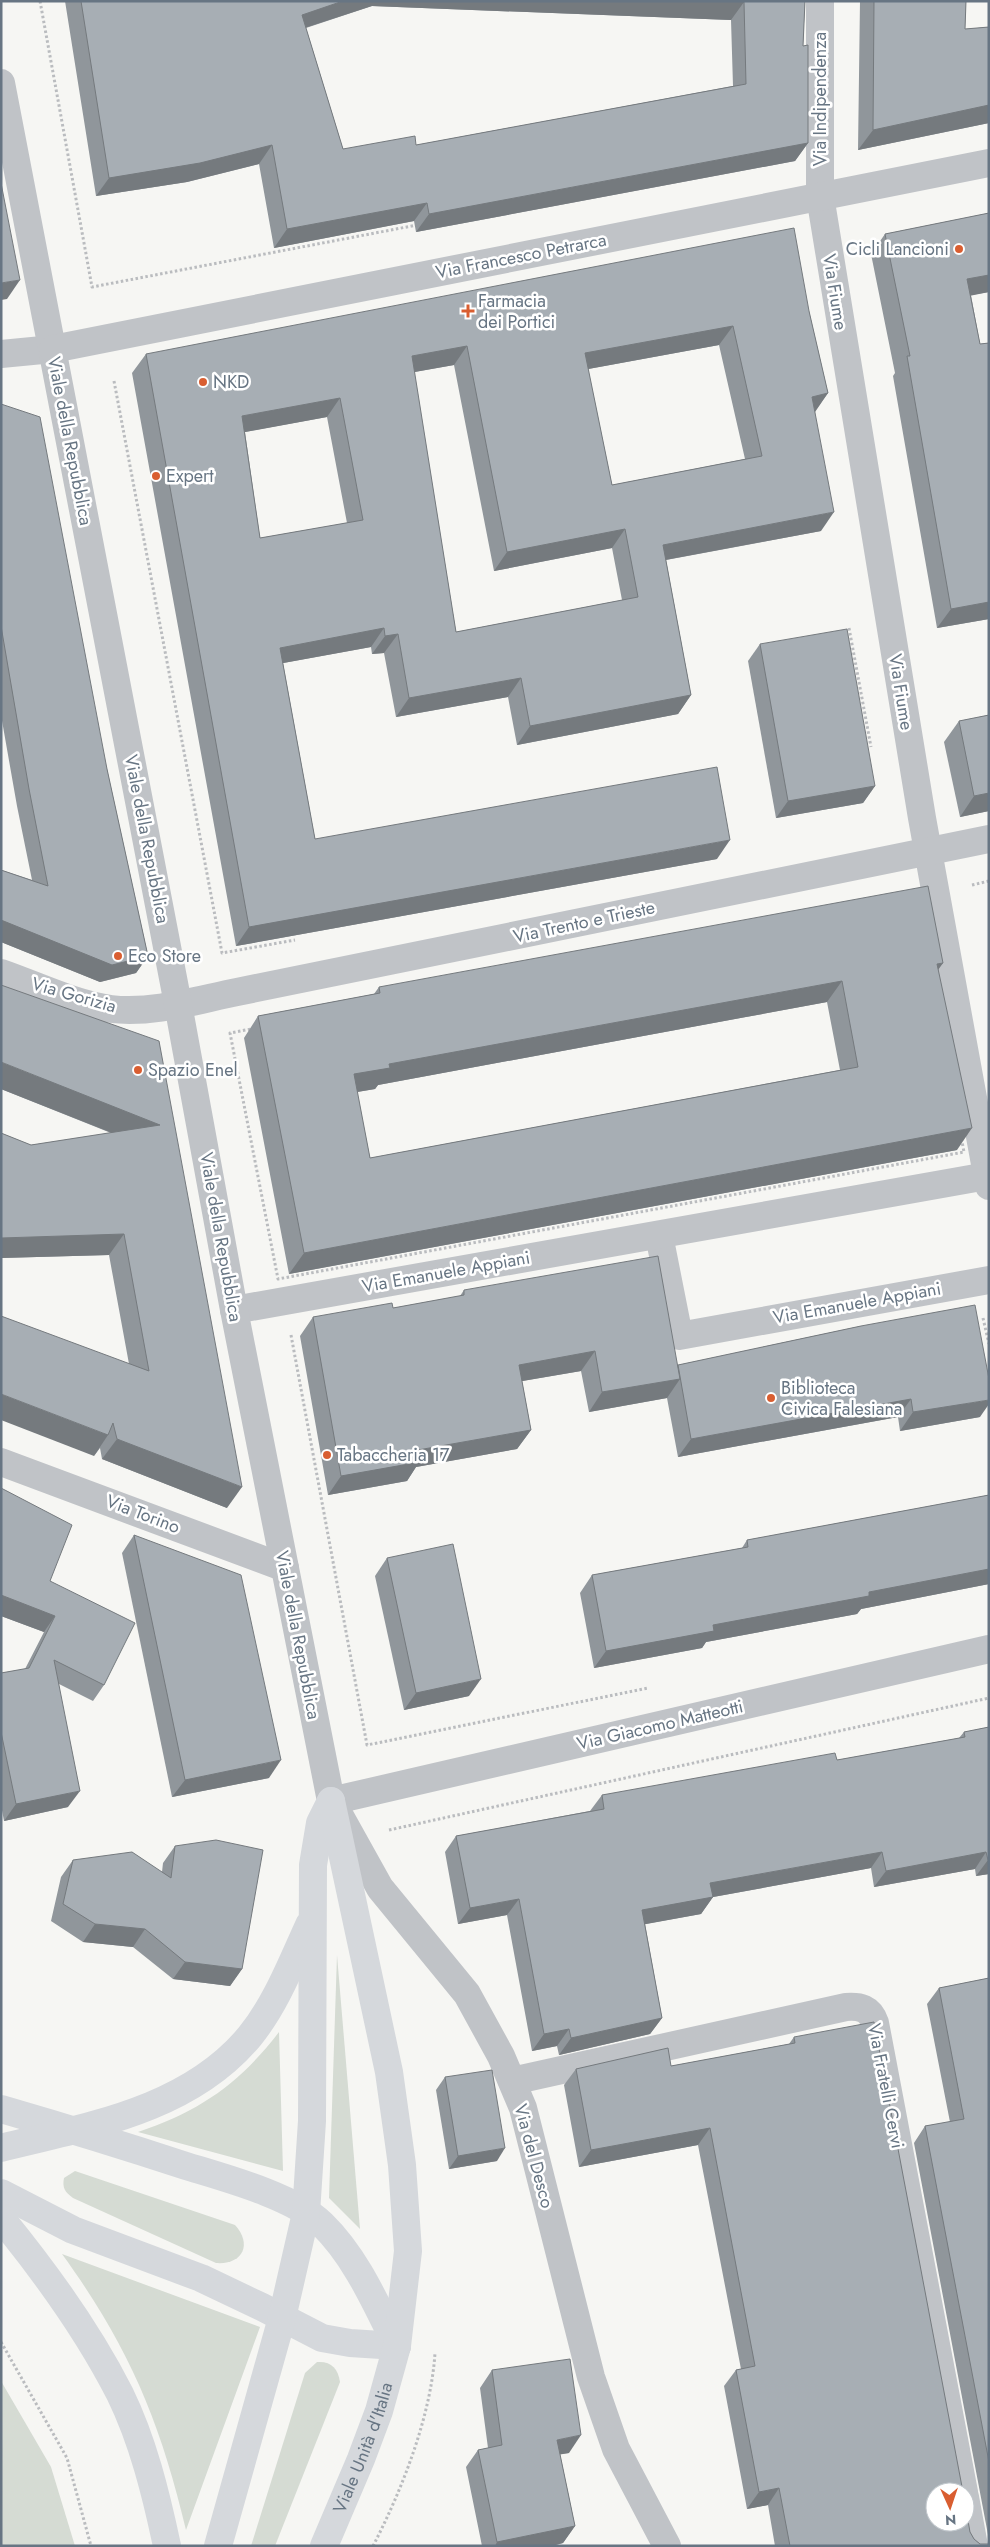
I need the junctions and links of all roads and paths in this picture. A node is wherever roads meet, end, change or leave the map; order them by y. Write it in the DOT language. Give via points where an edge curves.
graph roads {
  1 [pos="40,1"];
  2 [pos="820,1"];
  3 [pos="1,83"];
  4 [pos="989,163"];
  5 [pos="820,196"];
  6 [pos="420,224"];
  7 [pos="882,246"];
  8 [pos="862,250"];
  9 [pos="53,349"];
  10 [pos="1,354"];
  11 [pos="114,380"];
  12 [pos="849,628"];
  13 [pos="871,751"];
  14 [pos="989,840"];
  15 [pos="928,852"];
  16 [pos="298,940"];
  17 [pos="1,973"];
  18 [pos="178,1004"];
  19 [pos="964,1152"];
  20 [pos="988,1181"];
  21 [pos="659,1235"];
  22 [pos="989,1280"];
  23 [pos="234,1310"];
  24 [pos="973,1317"];
  25 [pos="290,1330"];
  26 [pos="989,1344"];
  27 [pos="1,1462"];
  28 [pos="285,1568"];
  29 [pos="989,1649"];
  30 [pos="657,1686"];
  31 [pos="989,1698"];
  32 [pos="331,1801"];
  33 [pos="386,1830"];
  34 [pos="313,1917"];
  35 [pos="512,2081"];
  36 [pos="1,2109"];
  37 [pos="76,2131"];
  38 [pos="1,2148"];
  39 [pos="1,2194"];
  40 [pos="306,2212"];
  41 [pos="1,2218"];
  42 [pos="282,2318"];
  43 [pos="1,2342"];
  44 [pos="397,2346"];
  45 [pos="962,2482"];
  46 [pos="971,2532"];
  47 [pos="91,2546"];
  48 [pos="167,2546"];
  49 [pos="218,2546"];
  50 [pos="324,2546"];
  51 [pos="667,2546"];
  52 [pos="974,2546"];
  1 -- 6 [label="path" via="92,287"];
  2 -- 5 [label="street, Via Indipendenza"];
  3 -- 9 [label="street, Viale della Repubblica"];
  4 -- 5 [label="street, Via Francesco Petrarca"];
  5 -- 9 [label="street, Via Francesco Petrarca"];
  5 -- 15 [label="street, Via Fiume"];
  7 -- 8 [label="path"];
  9 -- 10 [label="street, Via Francesco Petrarca"];
  9 -- 18 [label="street, Viale della Repubblica"];
  11 -- 16 [label="path" via="222,953"];
  12 -- 13 [label="path"];
  14 -- 15 [label="street, Via Trento e Trieste"];
  15 -- 18 [label="street, Via Trento e Trieste"];
  15 -- 20 [label="street, Via Fiume"];
  17 -- 18 [label="street, Via Gorizia" via="110,1009 136,1010"];
  18 -- 23 [label="street, Viale della Repubblica"];
  19 -- 19 [label="path" via="278,1279 230,1033 916,903"];
  20 -- 21 [label="street, Via Emanuele Appiani"];
  21 -- 22 [label="street, Via Emanuele Appiani" via="679,1336"];
  21 -- 23 [label="street, Via Emanuele Appiani"];
  23 -- 28 [label="street, Viale della Repubblica"];
  24 -- 26 [label="path" via="983,1316"];
  25 -- 30 [label="path" via="367,1746"];
  27 -- 28 [label="street, Via Torino"];
  28 -- 32 [label="street, Viale della Repubblica"];
  29 -- 32 [label="street, Via Giacomo Matteotti"];
  31 -- 33 [label="path"];
  32 -- 34 [label="main road" via="317,1835 312,1865"];
  32 -- 35 [label="street, Via del Desco" via="380,1888 467,1994"];
  32 -- 44 [label="main road, Viale Unità d'Italia" via="389,2072 402,2165 408,2251"];
  34 -- 37 [label="main road" via="271,2004 250,2036 229,2056 176,2094 151,2106"];
  34 -- 40 [label="main road" via="312,2121"];
  35 -- 45 [label="street, Via Fratelli Cervi" via="846,2007 856,2006 868,2011 875,2023"];
  35 -- 51 [label="street, Via del Desco" via="523,2108 591,2377 616,2449"];
  36 -- 37 [label="main road"];
  37 -- 38 [label="main road"];
  37 -- 40 [label="main road" via="244,2184"];
  39 -- 42 [label="main road" via="73,2230 201,2278"];
  40 -- 42 [label="main road"];
  40 -- 44 [label="main road" via="321,2223 349,2257"];
  41 -- 48 [label="main road" via="33,2257 92,2343 120,2395 142,2448"];
  42 -- 44 [label="main road" via="322,2338"];
  42 -- 49 [label="main road"];
  43 -- 47 [label="path" via="67,2458"];
  44 -- 50 [label="main road, Viale Unità d'Italia" via="379,2412"];
  46 -- 52 [label="street"];
}
